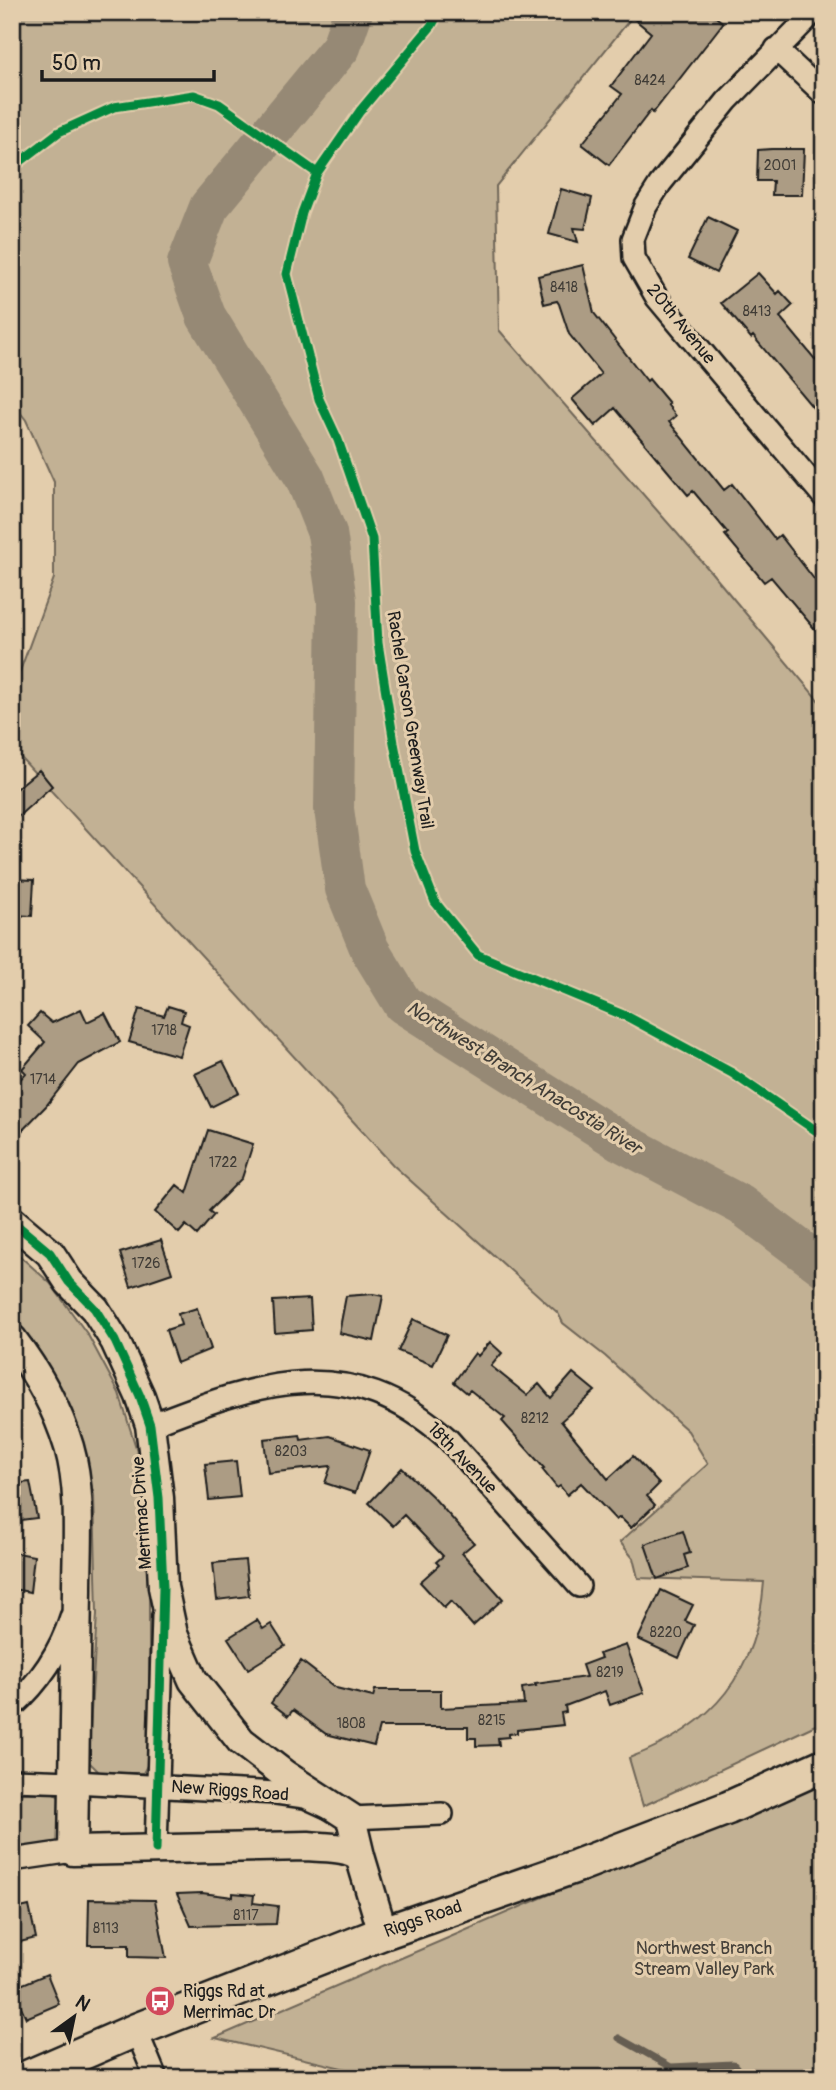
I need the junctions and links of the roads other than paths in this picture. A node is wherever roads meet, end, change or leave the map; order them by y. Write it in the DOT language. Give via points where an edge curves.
graph roads {
  1 [pos="814,12"];
  2 [pos="776,49"];
  3 [pos="824,94"];
  4 [pos="824,497"];
  5 [pos="12,1221"];
  6 [pos="12,1339"];
  7 [pos="150,1424"];
  8 [pos="579,1586"];
  9 [pos="163,1587"];
  10 [pos="77,1594"];
  11 [pos="12,1707"];
  12 [pos="824,1765"];
  13 [pos="12,1780"];
  14 [pos="74,1782"];
  15 [pos="158,1786"];
  16 [pos="442,1814"];
  17 [pos="351,1818"];
  18 [pos="156,1849"];
  19 [pos="73,1851"];
  20 [pos="360,1856"];
  21 [pos="12,1860"];
  22 [pos="383,1933"];
  23 [pos="136,2030"];
  24 [pos="25,2078"];
  25 [pos="156,2078"];
  1 -- 2 [label="street, 20th Avenue"];
  2 -- 3 [label="street"];
  2 -- 4 [label="street, 20th Avenue" via="660,184 633,239 634,258 657,298"];
  5 -- 7 [label="street, Merrimac Drive" via="50,1253 95,1309 115,1341"];
  6 -- 10 [label="street" via="44,1387 69,1448 78,1525"];
  7 -- 8 [label="street, 18th Avenue" via="222,1397 287,1383 340,1385 385,1396 427,1420 448,1439"];
  7 -- 9 [label="street, Merrimac Drive"];
  9 -- 15 [label="street, Merrimac Drive"];
  9 -- 17 [label="street" via="182,1658 216,1711 241,1741"];
  10 -- 11 [label="street" via="61,1644"];
  10 -- 14 [label="street"];
  12 -- 22 [label="main road, Riggs Road" via="577,1866"];
  13 -- 14 [label="street, New Riggs Road"];
  14 -- 15 [label="street, New Riggs Road"];
  14 -- 19 [label="street"];
  15 -- 17 [label="street, New Riggs Road" via="305,1797"];
  15 -- 18 [label="street, Merrimac Drive"];
  16 -- 17 [label="street, New Riggs Road"];
  17 -- 20 [label="street"];
  18 -- 19 [label="street"];
  18 -- 20 [label="street" via="308,1846 341,1848"];
  19 -- 21 [label="street"];
  20 -- 22 [label="street"];
  22 -- 23 [label="main road, Riggs Road"];
  23 -- 24 [label="main road, Riggs Road"];
  23 -- 25 [label="street"];
}
